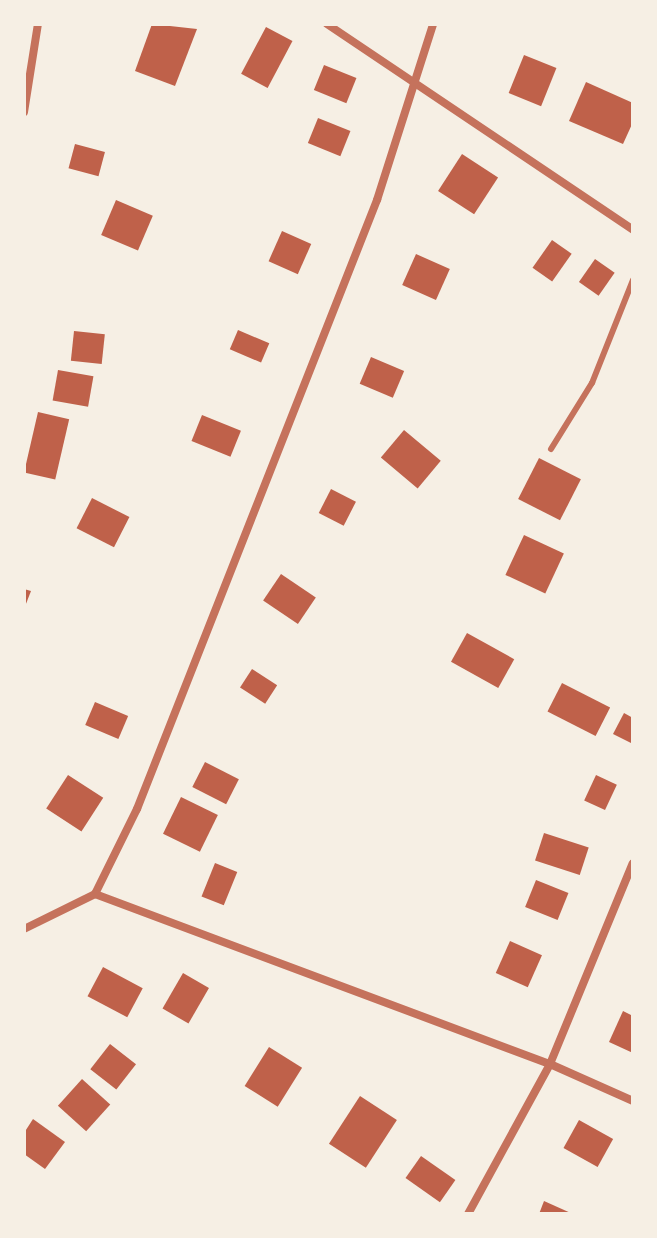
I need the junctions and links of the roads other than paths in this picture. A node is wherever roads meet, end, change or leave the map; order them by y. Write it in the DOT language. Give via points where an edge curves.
graph roads {
  1 [pos="38,24"];
  2 [pos="327,24"];
  3 [pos="433,24"];
  4 [pos="417,81"];
  5 [pos="24,112"];
  6 [pos="633,230"];
  7 [pos="633,280"];
  8 [pos="551,449"];
  9 [pos="633,863"];
  10 [pos="95,894"];
  11 [pos="24,929"];
  12 [pos="550,1064"];
  13 [pos="633,1101"];
  14 [pos="468,1214"];
  1 -- 5 [label="street"];
  2 -- 4 [label="street"];
  3 -- 4 [label="street"];
  4 -- 6 [label="street"];
  4 -- 10 [label="street" via="377,200 149,780"];
  7 -- 8 [label="lane" via="592,383"];
  9 -- 12 [label="street"];
  10 -- 11 [label="street"];
  10 -- 12 [label="street"];
  12 -- 13 [label="street"];
  12 -- 14 [label="street"];
}
